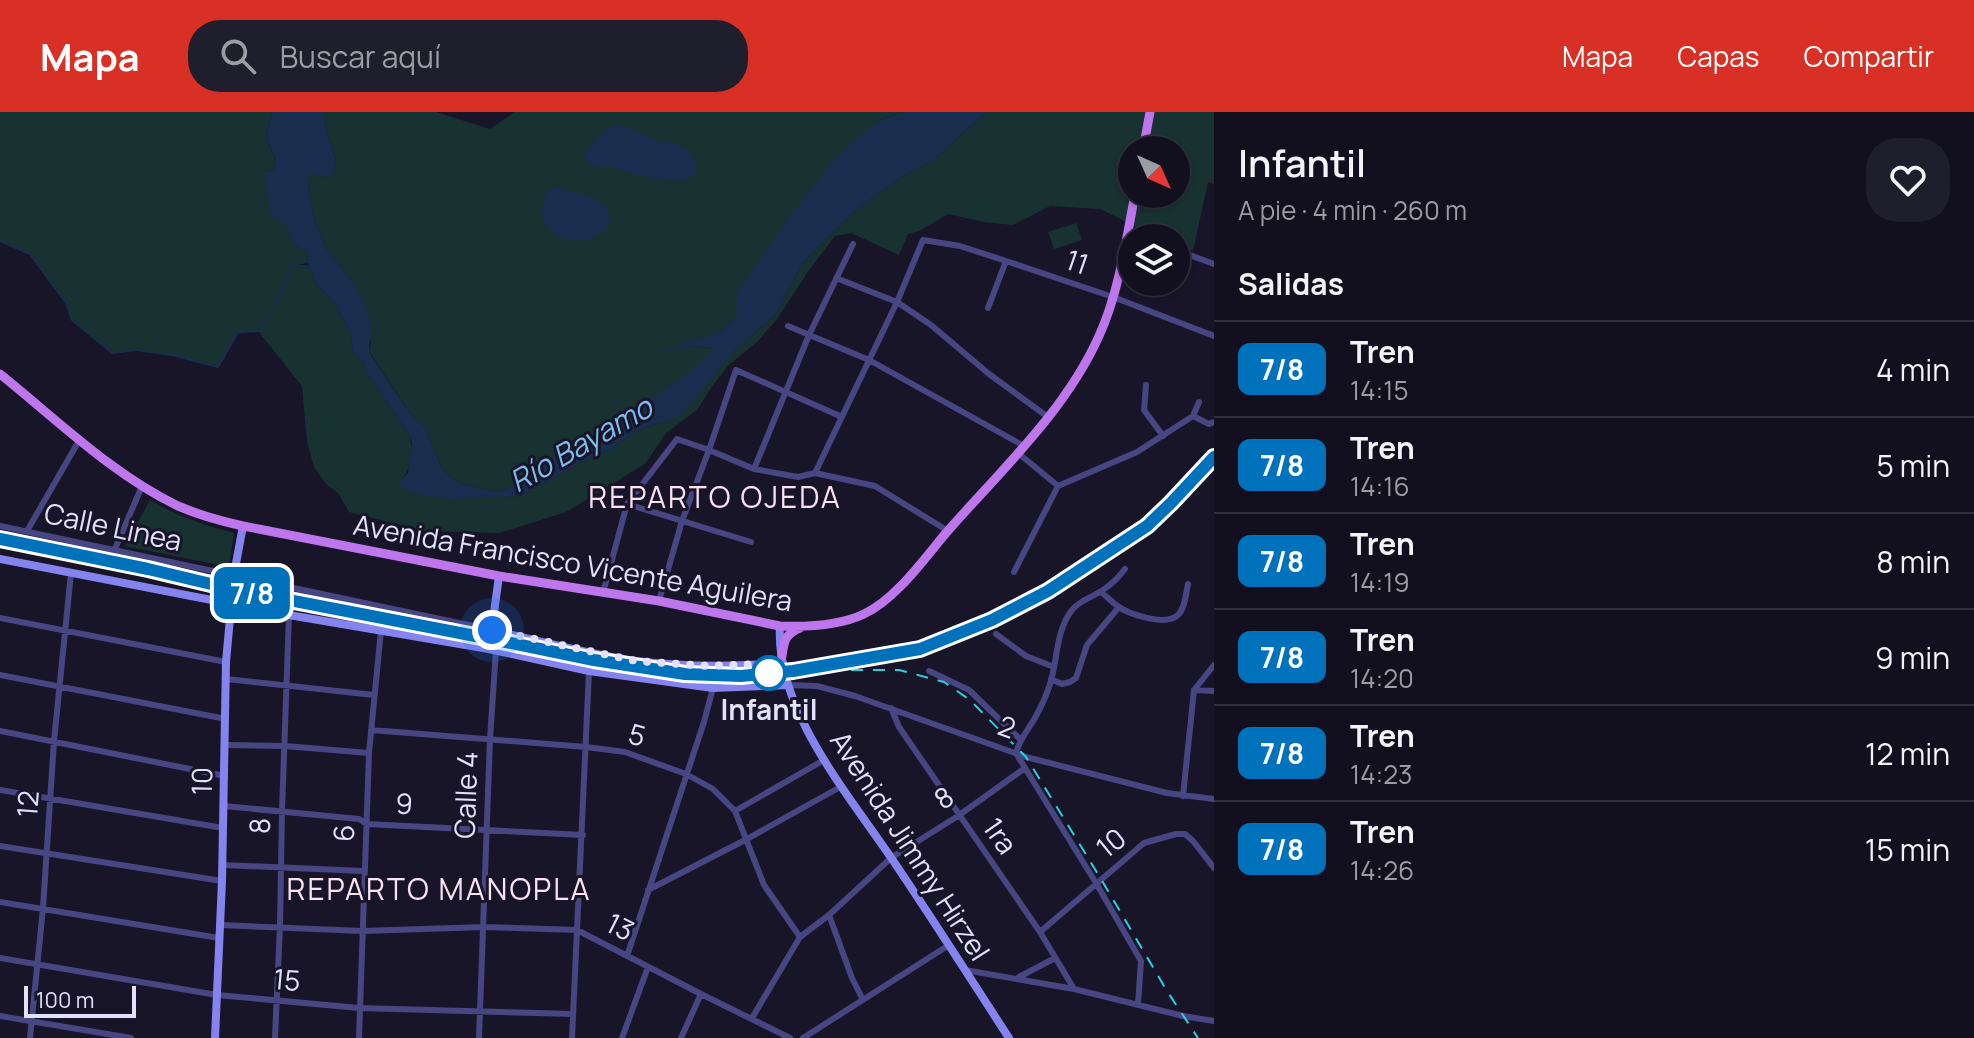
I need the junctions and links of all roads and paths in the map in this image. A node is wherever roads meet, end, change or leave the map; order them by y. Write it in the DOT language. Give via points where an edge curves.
graph roads {
  1 [pos="1150,112"];
  2 [pos="1145,136"];
  3 [pos="853,244"];
  4 [pos="1190,255"];
  5 [pos="1006,261"];
  6 [pos="1214,264"];
  7 [pos="1118,274"];
  8 [pos="836,278"];
  9 [pos="1113,297"];
  10 [pos="897,302"];
  11 [pos="988,308"];
  12 [pos="788,326"];
  13 [pos="809,335"];
  14 [pos="1214,336"];
  15 [pos="869,360"];
  16 [pos="0,374"];
  17 [pos="1146,385"];
  18 [pos="786,392"];
  19 [pos="1199,402"];
  20 [pos="1193,416"];
  21 [pos="842,417"];
  22 [pos="1048,417"];
  23 [pos="1214,422"];
  24 [pos="1163,436"];
  25 [pos="80,439"];
  26 [pos="709,450"];
  27 [pos="1021,450"];
  28 [pos="754,469"];
  29 [pos="815,473"];
  30 [pos="142,486"];
  31 [pos="1058,486"];
  32 [pos="627,504"];
  33 [pos="682,521"];
  34 [pos="0,526"];
  35 [pos="243,526"];
  36 [pos="27,531"];
  37 [pos="948,531"];
  38 [pos="751,542"];
  39 [pos="115,549"];
  40 [pos="0,559"];
  41 [pos="1125,569"];
  42 [pos="1014,572"];
  43 [pos="71,573"];
  44 [pos="234,574"];
  45 [pos="499,576"];
  46 [pos="1188,584"];
  47 [pos="1101,592"];
  48 [pos="603,593"];
  49 [pos="659,601"];
  50 [pos="230,604"];
  51 [pos="1119,607"];
  52 [pos="289,615"];
  53 [pos="0,618"];
  54 [pos="780,626"];
  55 [pos="807,626"];
  56 [pos="381,630"];
  57 [pos="492,630"];
  58 [pos="65,631"];
  59 [pos="996,634"];
  60 [pos="492,650"];
  61 [pos="783,659"];
  62 [pos="226,662"];
  63 [pos="1214,665"];
  64 [pos="1054,667"];
  65 [pos="589,671"];
  66 [pos="929,671"];
  67 [pos="0,675"];
  68 [pos="226,679"];
  69 [pos="1051,679"];
  70 [pos="286,685"];
  71 [pos="788,685"];
  72 [pos="60,686"];
  73 [pos="713,688"];
  74 [pos="1194,690"];
  75 [pos="1214,691"];
  76 [pos="374,695"];
  77 [pos="891,708"];
  78 [pos="226,719"];
  79 [pos="371,730"];
  80 [pos="0,731"];
  81 [pos="490,739"];
  82 [pos="1020,739"];
  83 [pos="54,741"];
  84 [pos="225,745"];
  85 [pos="285,746"];
  86 [pos="586,747"];
  87 [pos="369,753"];
  88 [pos="1016,753"];
  89 [pos="824,760"];
  90 [pos="1025,768"];
  91 [pos="686,774"];
  92 [pos="225,776"];
  93 [pos="842,786"];
  94 [pos="0,790"];
  95 [pos="1183,796"];
  96 [pos="50,798"];
  97 [pos="1214,799"];
  98 [pos="224,806"];
  99 [pos="282,811"];
  100 [pos="735,811"];
  101 [pos="958,816"];
  102 [pos="367,824"];
  103 [pos="223,828"];
  104 [pos="487,832"];
  105 [pos="583,835"];
  106 [pos="747,839"];
  107 [pos="0,846"];
  108 [pos="47,853"];
  109 [pos="891,858"];
  110 [pos="222,865"];
  111 [pos="281,867"];
  112 [pos="1214,868"];
  113 [pos="363,871"];
  114 [pos="222,881"];
  115 [pos="1096,883"];
  116 [pos="648,890"];
  117 [pos="0,902"];
  118 [pos="43,908"];
  119 [pos="829,915"];
  120 [pos="220,925"];
  121 [pos="280,926"];
  122 [pos="484,927"];
  123 [pos="577,930"];
  124 [pos="362,931"];
  125 [pos="1040,932"];
  126 [pos="800,937"];
  127 [pos="219,938"];
  128 [pos="949,945"];
  129 [pos="627,956"];
  130 [pos="0,958"];
  131 [pos="1055,958"];
  132 [pos="38,964"];
  133 [pos="648,967"];
  134 [pos="965,970"];
  135 [pos="1017,978"];
  136 [pos="1074,989"];
  137 [pos="701,994"];
  138 [pos="217,995"];
  139 [pos="863,1000"];
  140 [pos="276,1001"];
  141 [pos="1138,1004"];
  142 [pos="359,1008"];
  143 [pos="480,1011"];
  144 [pos="573,1014"];
  145 [pos="0,1016"];
  146 [pos="752,1018"];
  147 [pos="1214,1021"];
  148 [pos="31,1022"];
  149 [pos="30,1038"];
  150 [pos="131,1038"];
  151 [pos="215,1038"];
  152 [pos="275,1038"];
  153 [pos="359,1038"];
  154 [pos="479,1038"];
  155 [pos="572,1038"];
  156 [pos="622,1038"];
  157 [pos="681,1038"];
  158 [pos="790,1038"];
  159 [pos="803,1038"];
  160 [pos="1009,1038"];
  1 -- 2 [label="main road"];
  3 -- 8 [label="street"];
  4 -- 6 [label="street"];
  5 -- 9 [label="street, 11"];
  5 -- 10 [label="street, 11" via="923,240"];
  5 -- 11 [label="street"];
  7 -- 9 [label="main road, Avenida Francisco Vicente Aguilera"];
  8 -- 10 [label="street"];
  8 -- 13 [label="street"];
  9 -- 14 [label="street, 11"];
  9 -- 22 [label="main road, Avenida Francisco Vicente Aguilera" via="1099,336"];
  10 -- 15 [label="street"];
  10 -- 22 [label="street"];
  12 -- 13 [label="street"];
  13 -- 15 [label="street"];
  13 -- 18 [label="street"];
  15 -- 21 [label="street"];
  15 -- 27 [label="street"];
  16 -- 25 [label="main road, Avenida Francisco Vicente Aguilera"];
  17 -- 24 [label="street" via="1144,410"];
  18 -- 21 [label="street"];
  18 -- 26 [label="street" via="736,370"];
  18 -- 28 [label="street"];
  19 -- 20 [label="street"];
  20 -- 23 [label="street"];
  20 -- 24 [label="street"];
  21 -- 29 [label="street"];
  22 -- 27 [label="main road, Avenida Francisco Vicente Aguilera"];
  24 -- 31 [label="street"];
  25 -- 30 [label="main road, Avenida Francisco Vicente Aguilera"];
  25 -- 36 [label="street"];
  26 -- 28 [label="street"];
  26 -- 32 [label="street" via="677,439"];
  26 -- 33 [label="street"];
  27 -- 31 [label="street"];
  27 -- 37 [label="main road, Avenida Francisco Vicente Aguilera"];
  28 -- 29 [label="street" via="798,477"];
  29 -- 37 [label="street" via="875,486"];
  30 -- 35 [label="main road, Avenida Francisco Vicente Aguilera" via="179,506"];
  30 -- 39 [label="street"];
  31 -- 42 [label="street"];
  32 -- 33 [label="street"];
  32 -- 48 [label="street"];
  33 -- 38 [label="street"];
  33 -- 49 [label="street"];
  34 -- 36 [label="street, Calle Linea"];
  35 -- 44 [label="main road, 10"];
  35 -- 45 [label="main road, Avenida Francisco Vicente Aguilera"];
  36 -- 39 [label="street, Calle Linea"];
  37 -- 55 [label="main road, Avenida Francisco Vicente Aguilera" via="865,614"];
  39 -- 44 [label="street, Calle Linea"];
  40 -- 43 [label="main road"];
  41 -- 47 [label="street"];
  43 -- 50 [label="main road"];
  43 -- 58 [label="street, 12"];
  44 -- 50 [label="main road, 10"];
  44 -- 57 [label="street, Calle Linea"];
  45 -- 48 [label="main road, Avenida Francisco Vicente Aguilera"];
  45 -- 57 [label="main road, Calle 4"];
  46 -- 51 [label="street" via="1176,618 1152,619"];
  47 -- 51 [label="street"];
  47 -- 64 [label="street" via="1085,599 1066,620"];
  48 -- 49 [label="main road, Avenida Francisco Vicente Aguilera"];
  49 -- 54 [label="main road, Avenida Francisco Vicente Aguilera"];
  50 -- 52 [label="main road"];
  50 -- 62 [label="main road, 10"];
  51 -- 69 [label="street" via="1087,645 1076,678 1062,684"];
  52 -- 56 [label="main road"];
  52 -- 70 [label="street, 8"];
  53 -- 58 [label="street"];
  54 -- 55 [label="main road, Avenida Francisco Vicente Aguilera"];
  54 -- 61 [label="main road, Avenida Jimmy Hirzel"];
  55 -- 61 [label="main road" via="788,634"];
  56 -- 60 [label="main road"];
  56 -- 76 [label="street, 6"];
  57 -- 60 [label="main road, Calle 4"];
  57 -- 61 [label="main road, Calle Linea" via="636,661 747,666"];
  58 -- 62 [label="street"];
  58 -- 72 [label="street, 12"];
  59 -- 64 [label="street" via="1026,656"];
  60 -- 65 [label="main road"];
  60 -- 81 [label="street, Calle 4"];
  61 -- 71 [label="main road, Avenida Jimmy Hirzel"];
  62 -- 68 [label="main road, 10"];
  63 -- 74 [label="street"];
  64 -- 69 [label="street"];
  65 -- 73 [label="main road"];
  65 -- 86 [label="street"];
  66 -- 82 [label="street" via="969,690"];
  67 -- 72 [label="street"];
  68 -- 70 [label="street"];
  68 -- 78 [label="main road, 10"];
  69 -- 82 [label="street"];
  70 -- 76 [label="street"];
  70 -- 85 [label="street, 8"];
  71 -- 73 [label="main road"];
  71 -- 77 [label="street, 2" via="817,686"];
  71 -- 89 [label="main road, Avenida Jimmy Hirzel"];
  72 -- 78 [label="street"];
  72 -- 83 [label="street, 12"];
  73 -- 91 [label="street"];
  74 -- 75 [label="street"];
  74 -- 95 [label="street"];
  76 -- 79 [label="street, 6"];
  77 -- 88 [label="street, 2"];
  77 -- 101 [label="street, 1ra"];
  78 -- 84 [label="main road, 10"];
  79 -- 81 [label="street, 5"];
  79 -- 87 [label="street, 6"];
  80 -- 83 [label="street"];
  81 -- 86 [label="street, 5"];
  81 -- 104 [label="street, Calle 4"];
  82 -- 88 [label="street"];
  83 -- 92 [label="street"];
  83 -- 96 [label="street, 12"];
  84 -- 85 [label="street"];
  84 -- 92 [label="main road, 10"];
  85 -- 87 [label="street"];
  85 -- 99 [label="street, 8"];
  86 -- 91 [label="street, 5" via="625,752"];
  86 -- 105 [label="street"];
  87 -- 102 [label="street, 6"];
  88 -- 90 [label="street"];
  88 -- 95 [label="street, 2"];
  89 -- 93 [label="main road, Avenida Jimmy Hirzel"];
  89 -- 100 [label="street"];
  90 -- 101 [label="street, 8"];
  90 -- 115 [label="street"];
  91 -- 100 [label="street, 5" via="713,789"];
  91 -- 116 [label="street"];
  92 -- 98 [label="main road, 10"];
  93 -- 106 [label="street"];
  93 -- 109 [label="main road, Avenida Jimmy Hirzel"];
  94 -- 96 [label="street"];
  95 -- 97 [label="street, 2"];
  96 -- 103 [label="street"];
  96 -- 108 [label="street, 12"];
  98 -- 99 [label="street, 9"];
  98 -- 103 [label="main road, 10"];
  99 -- 102 [label="street, 9"];
  99 -- 111 [label="street, 8"];
  100 -- 106 [label="street, 5"];
  101 -- 109 [label="street, 8"];
  101 -- 125 [label="street, 1ra"];
  102 -- 104 [label="street, 9"];
  102 -- 113 [label="street, 6"];
  103 -- 110 [label="main road, 10"];
  104 -- 105 [label="street, 9"];
  104 -- 122 [label="street, Calle 4"];
  105 -- 123 [label="street"];
  106 -- 116 [label="street"];
  106 -- 126 [label="street, 5" via="764,885"];
  107 -- 108 [label="street"];
  108 -- 114 [label="street"];
  108 -- 118 [label="street, 12"];
  109 -- 119 [label="street, 8"];
  109 -- 128 [label="main road, Avenida Jimmy Hirzel"];
  110 -- 111 [label="street"];
  110 -- 114 [label="main road, 10"];
  111 -- 113 [label="street"];
  111 -- 121 [label="street, 8"];
  112 -- 115 [label="street, 10" via="1193,841 1176,834 1144,843"];
  113 -- 124 [label="street, 6"];
  114 -- 120 [label="main road, 10"];
  115 -- 125 [label="street, 10"];
  115 -- 141 [label="street" via="1141,961"];
  116 -- 129 [label="street"];
  117 -- 118 [label="street"];
  118 -- 127 [label="street"];
  118 -- 132 [label="street, 12"];
  119 -- 126 [label="street, 8"];
  119 -- 139 [label="street"];
  120 -- 121 [label="street, 13"];
  120 -- 127 [label="main road, 10"];
  121 -- 124 [label="street, 13"];
  121 -- 140 [label="street, 8"];
  122 -- 123 [label="street, 13"];
  122 -- 124 [label="street, 13"];
  122 -- 143 [label="street, Calle 4"];
  123 -- 129 [label="street, 13"];
  123 -- 144 [label="street"];
  124 -- 142 [label="street, 6"];
  125 -- 131 [label="street, 1ra"];
  126 -- 146 [label="street, 8"];
  127 -- 138 [label="main road, 10"];
  128 -- 134 [label="main road, Avenida Jimmy Hirzel"];
  128 -- 139 [label="street"];
  129 -- 133 [label="street, 13"];
  130 -- 132 [label="street, 15"];
  131 -- 135 [label="street"];
  131 -- 136 [label="street, 1ra"];
  132 -- 138 [label="street, 15"];
  132 -- 148 [label="street, 12"];
  133 -- 137 [label="street, 13"];
  133 -- 156 [label="street"];
  134 -- 135 [label="street"];
  134 -- 160 [label="main road, Avenida Jimmy Hirzel"];
  135 -- 136 [label="street"];
  136 -- 141 [label="street"];
  137 -- 146 [label="street, 13"];
  137 -- 157 [label="street"];
  138 -- 140 [label="street, 15"];
  138 -- 151 [label="main road, 10"];
  139 -- 159 [label="street"];
  140 -- 142 [label="street, 15"];
  140 -- 152 [label="street, 8"];
  141 -- 147 [label="street"];
  142 -- 143 [label="street, 15"];
  142 -- 153 [label="street, 6"];
  143 -- 144 [label="street, 15"];
  143 -- 154 [label="street, Calle 4"];
  144 -- 155 [label="street"];
  145 -- 148 [label="street"];
  146 -- 158 [label="street, 13"];
  148 -- 149 [label="street, 12"];
  148 -- 150 [label="street"];
}
